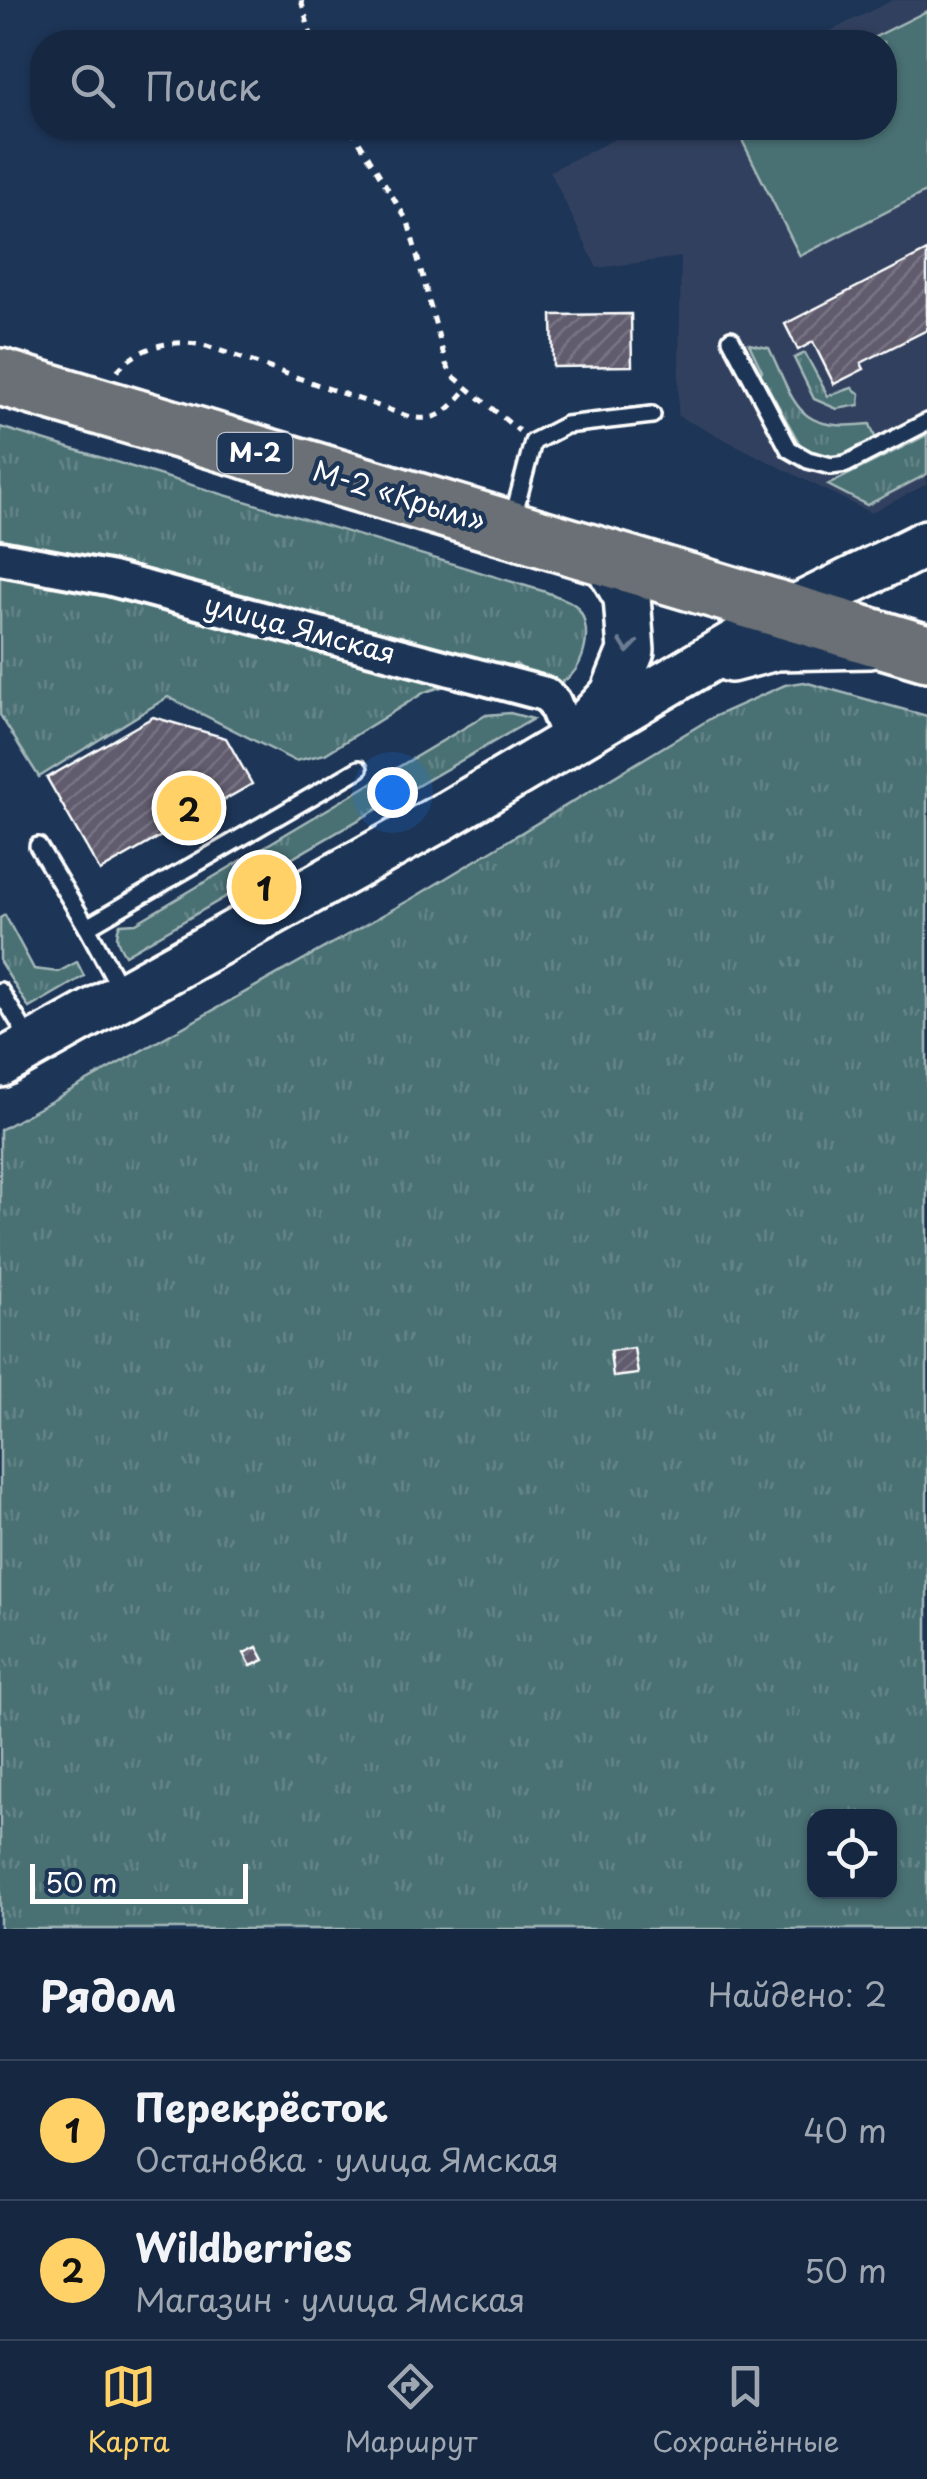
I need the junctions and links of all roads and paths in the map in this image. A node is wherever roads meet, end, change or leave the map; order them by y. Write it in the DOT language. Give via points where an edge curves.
graph roads {
  1 [pos="300,0"];
  2 [pos="309,30"];
  3 [pos="358,140"];
  4 [pos="731,339"];
  5 [pos="0,377"];
  6 [pos="466,390"];
  7 [pos="88,403"];
  8 [pos="652,416"];
  9 [pos="927,422"];
  10 [pos="533,442"];
  11 [pos="510,529"];
  12 [pos="927,544"];
  13 [pos="604,556"];
  14 [pos="0,558"];
  15 [pos="788,612"];
  16 [pos="914,649"];
  17 [pos="690,670"];
  18 [pos="570,741"];
  19 [pos="359,769"];
  20 [pos="38,846"];
  21 [pos="87,927"];
  22 [pos="0,990"];
  23 [pos="124,994"];
  24 [pos="17,1054"];
  1 -- 2 [label="path"];
  3 -- 6 [label="path" via="408,222 446,364"];
  4 -- 9 [label="lane" via="788,449 808,460 846,464"];
  5 -- 7 [label="highway, М-2 «Крым» / М-2"];
  6 -- 7 [label="path" via="428,420 185,341 127,359"];
  6 -- 10 [label="path"];
  7 -- 11 [label="highway, М-2 «Крым» / М-2"];
  8 -- 10 [label="lane" via="566,425"];
  10 -- 11 [label="lane"];
  11 -- 13 [label="highway, М-2"];
  12 -- 15 [label="main road"];
  13 -- 15 [label="highway, М-2"];
  13 -- 18 [label="main road, one-way" via="627,597 631,651 613,695"];
  14 -- 18 [label="street, улица Ямская" via="108,578 545,694"];
  15 -- 16 [label="highway, М-2"];
  15 -- 17 [label="main road"];
  16 -- 17 [label="main road" via="776,647"];
  17 -- 18 [label="main road"];
  18 -- 23 [label="main road"];
  19 -- 21 [label="lane"];
  20 -- 21 [label="lane"];
  21 -- 23 [label="lane"];
  22 -- 24 [label="lane"];
  23 -- 24 [label="main road"];
}
